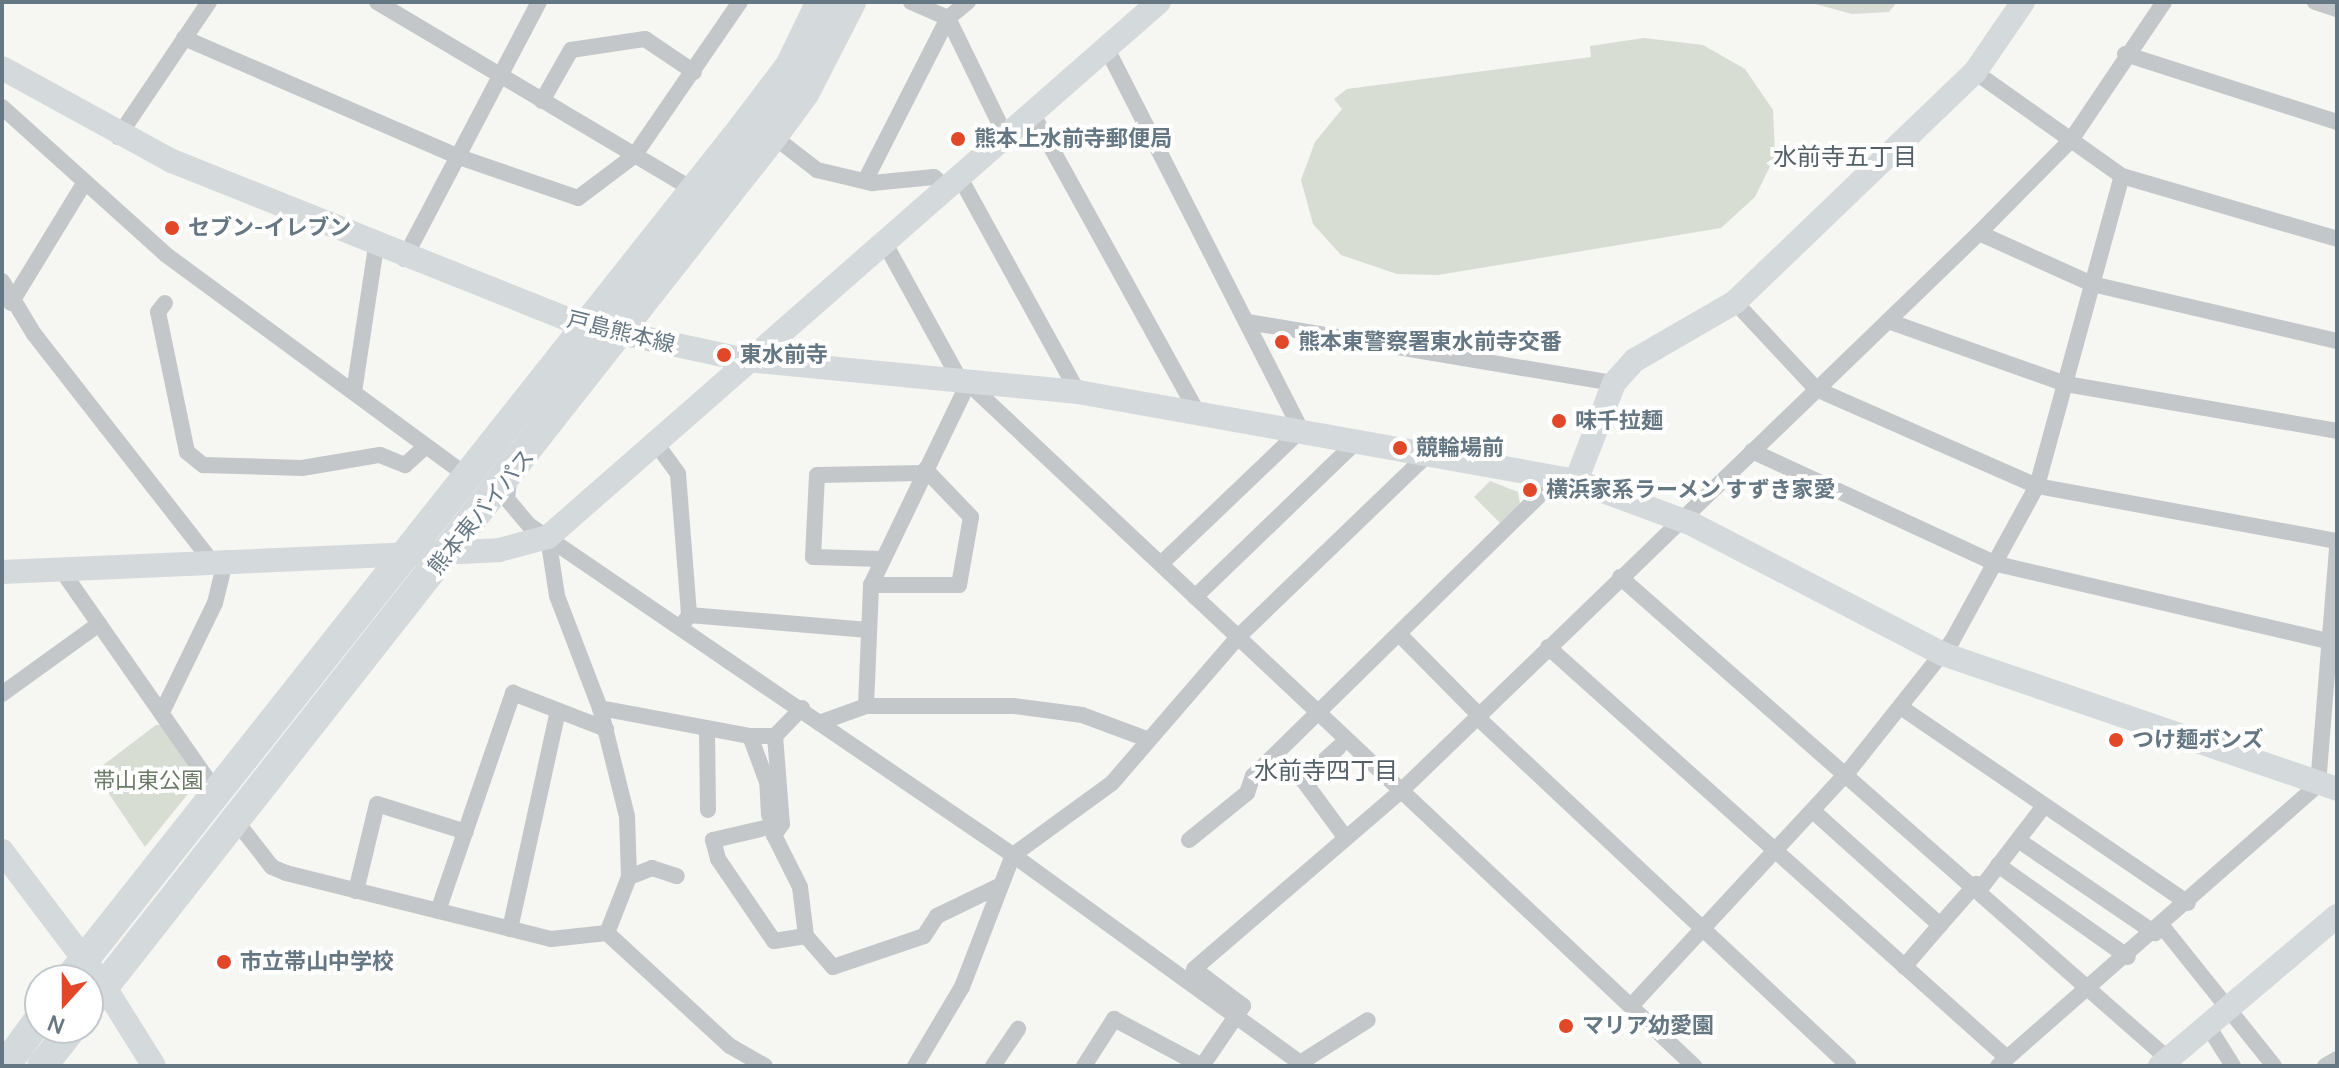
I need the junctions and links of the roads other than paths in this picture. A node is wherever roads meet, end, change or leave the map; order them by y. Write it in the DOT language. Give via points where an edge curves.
graph roads {
  1 [pos="209,2"];
  2 [pos="377,2"];
  3 [pos="539,2"];
  4 [pos="821,2"];
  5 [pos="851,2"];
  6 [pos="911,2"];
  7 [pos="968,2"];
  8 [pos="1159,2"];
  9 [pos="2023,2"];
  10 [pos="2164,2"];
  11 [pos="2315,2"];
  12 [pos="736,4"];
  13 [pos="2337,9"];
  14 [pos="948,18"];
  15 [pos="184,38"];
  16 [pos="1107,49"];
  17 [pos="2125,54"];
  18 [pos="2,68"];
  19 [pos="694,72"];
  20 [pos="1975,72"];
  21 [pos="501,77"];
  22 [pos="542,101"];
  23 [pos="2,107"];
  24 [pos="1031,111"];
  25 [pos="2337,122"];
  26 [pos="1004,133"];
  27 [pos="773,136"];
  28 [pos="118,137"];
  29 [pos="2071,140"];
  30 [pos="634,156"];
  31 [pos="459,157"];
  32 [pos="2122,176"];
  33 [pos="951,180"];
  34 [pos="865,181"];
  35 [pos="85,182"];
  36 [pos="692,189"];
  37 [pos="1979,233"];
  38 [pos="2337,239"];
  39 [pos="883,240"];
  40 [pos="376,247"];
  41 [pos="404,259"];
  42 [pos="2,281"];
  43 [pos="2092,284"];
  44 [pos="1735,302"];
  45 [pos="11,303"];
  46 [pos="165,303"];
  47 [pos="1888,321"];
  48 [pos="1248,322"];
  49 [pos="583,325"];
  50 [pos="619,334"];
  51 [pos="2337,341"];
  52 [pos="746,360"];
  53 [pos="965,383"];
  54 [pos="1614,383"];
  55 [pos="2066,384"];
  56 [pos="1816,389"];
  57 [pos="354,392"];
  58 [pos="1078,392"];
  59 [pos="1197,412"];
  60 [pos="1301,430"];
  61 [pos="2337,431"];
  62 [pos="1358,440"];
  63 [pos="655,442"];
  64 [pos="426,446"];
  65 [pos="1752,451"];
  66 [pos="1429,453"];
  67 [pos="924,471"];
  68 [pos="465,474"];
  69 [pos="1552,476"];
  70 [pos="509,480"];
  71 [pos="1576,481"];
  72 [pos="2037,486"];
  73 [pos="1680,519"];
  74 [pos="548,537"];
  75 [pos="2337,544"];
  76 [pos="400,553"];
  77 [pos="448,553"];
  78 [pos="218,559"];
  79 [pos="883,559"];
  80 [pos="1161,564"];
  81 [pos="1997,564"];
  82 [pos="60,568"];
  83 [pos="2,572"];
  84 [pos="1620,577"];
  85 [pos="871,585"];
  86 [pos="1195,597"];
  87 [pos="685,621"];
  88 [pos="99,624"];
  89 [pos="868,630"];
  90 [pos="1399,634"];
  91 [pos="1238,637"];
  92 [pos="2327,641"];
  93 [pos="1548,647"];
  94 [pos="1943,654"];
  95 [pos="2,694"];
  96 [pos="866,706"];
  97 [pos="600,708"];
  98 [pos="802,708"];
  99 [pos="1902,708"];
  100 [pos="163,710"];
  101 [pos="558,711"];
  102 [pos="1317,711"];
  103 [pos="1477,715"];
  104 [pos="819,723"];
  105 [pos="606,729"];
  106 [pos="707,730"];
  107 [pos="750,736"];
  108 [pos="775,736"];
  109 [pos="1147,739"];
  110 [pos="1339,747"];
  111 [pos="1847,773"];
  112 [pos="2328,787"];
  113 [pos="1401,791"];
  114 [pos="216,792"];
  115 [pos="2044,806"];
  116 [pos="708,810"];
  117 [pos="1813,811"];
  118 [pos="776,820"];
  119 [pos="236,821"];
  120 [pos="466,832"];
  121 [pos="1345,837"];
  122 [pos="1189,840"];
  123 [pos="2018,840"];
  124 [pos="2,851"];
  125 [pos="1775,852"];
  126 [pos="1013,855"];
  127 [pos="1998,865"];
  128 [pos="677,876"];
  129 [pos="629,877"];
  130 [pos="999,886"];
  131 [pos="1978,886"];
  132 [pos="356,891"];
  133 [pos="2188,903"];
  134 [pos="438,911"];
  135 [pos="2337,916"];
  136 [pos="1940,925"];
  137 [pos="1702,928"];
  138 [pos="510,929"];
  139 [pos="2158,929"];
  140 [pos="607,933"];
  141 [pos="806,936"];
  142 [pos="2128,957"];
  143 [pos="71,964"];
  144 [pos="80,964"];
  145 [pos="1904,967"];
  146 [pos="104,986"];
  147 [pos="2094,987"];
  148 [pos="104,1006"];
  149 [pos="1631,1006"];
  150 [pos="2230,1007"];
  151 [pos="1233,1013"];
  152 [pos="1368,1020"];
  153 [pos="2208,1026"];
  154 [pos="1018,1029"];
  155 [pos="24,1040"];
  156 [pos="59,1044"];
  157 [pos="2337,1059"];
  158 [pos="2002,1062"];
  159 [pos="2164,1063"];
  160 [pos="1302,1064"];
  161 [pos="5,1066"];
  162 [pos="42,1066"];
  163 [pos="154,1066"];
  164 [pos="765,1066"];
  165 [pos="915,1066"];
  166 [pos="993,1066"];
  167 [pos="1084,1066"];
  168 [pos="1694,1066"];
  169 [pos="1849,1066"];
  170 [pos="2233,1066"];
  171 [pos="2274,1066"];
  172 [pos="2325,1066"];
  1 -- 15 [label="street"];
  2 -- 21 [label="street"];
  3 -- 21 [label="street"];
  4 -- 36 [label="highway, 熊本東バイパス" via="790,66"];
  5 -- 27 [label="highway, 熊本東バイパス" via="805,92"];
  6 -- 14 [label="street"];
  7 -- 14 [label="street"];
  8 -- 16 [label="street"];
  9 -- 20 [label="street"];
  10 -- 17 [label="street"];
  11 -- 13 [label="street"];
  12 -- 19 [label="street"];
  14 -- 26 [label="street"];
  14 -- 34 [label="street"];
  15 -- 28 [label="street"];
  15 -- 31 [label="street"];
  16 -- 24 [label="street"];
  16 -- 48 [label="street"];
  17 -- 25 [label="street"];
  17 -- 29 [label="street"];
  18 -- 28 [label="street, 戸島熊本線"];
  19 -- 22 [label="street" via="645,39 571,50"];
  19 -- 30 [label="street"];
  20 -- 29 [label="street"];
  20 -- 44 [label="street"];
  21 -- 22 [label="street"];
  21 -- 31 [label="street"];
  22 -- 30 [label="street"];
  23 -- 35 [label="street"];
  24 -- 26 [label="street"];
  24 -- 59 [label="street"];
  26 -- 33 [label="street"];
  27 -- 34 [label="street" via="817,170"];
  27 -- 50 [label="highway, 熊本東バイパス"];
  28 -- 40 [label="street, 戸島熊本線"];
  29 -- 32 [label="street"];
  29 -- 37 [label="street"];
  30 -- 31 [label="street" via="578,198"];
  30 -- 36 [label="street"];
  31 -- 41 [label="street"];
  32 -- 38 [label="street"];
  32 -- 43 [label="street"];
  33 -- 34 [label="street"];
  33 -- 39 [label="street"];
  33 -- 58 [label="street"];
  35 -- 45 [label="street"];
  35 -- 57 [label="street" via="165,254"];
  36 -- 49 [label="highway, 熊本東バイパス"];
  37 -- 43 [label="street"];
  37 -- 47 [label="street"];
  39 -- 52 [label="street"];
  39 -- 53 [label="street"];
  40 -- 41 [label="street, 戸島熊本線"];
  40 -- 57 [label="street"];
  41 -- 49 [label="street, 戸島熊本線"];
  42 -- 45 [label="street"];
  43 -- 51 [label="street"];
  43 -- 55 [label="street"];
  44 -- 54 [label="street" via="1635,360"];
  44 -- 56 [label="street"];
  45 -- 78 [label="street"];
  46 -- 64 [label="street" via="158,312 187,452 203,465 302,468 380,455 405,465"];
  47 -- 55 [label="street"];
  47 -- 56 [label="street"];
  48 -- 54 [label="street"];
  48 -- 60 [label="street"];
  49 -- 50 [label="street, 戸島熊本線"];
  49 -- 68 [label="highway, 熊本東バイパス"];
  50 -- 52 [label="street, 戸島熊本線"];
  50 -- 70 [label="highway, 熊本東バイパス"];
  52 -- 53 [label="street, 戸島熊本線"];
  52 -- 63 [label="street"];
  53 -- 58 [label="street, 戸島熊本線"];
  53 -- 67 [label="street"];
  53 -- 80 [label="street"];
  54 -- 71 [label="street"];
  55 -- 61 [label="street"];
  55 -- 72 [label="street"];
  56 -- 65 [label="street"];
  56 -- 72 [label="street"];
  57 -- 64 [label="street"];
  58 -- 59 [label="street, 戸島熊本線"];
  59 -- 60 [label="street, 戸島熊本線"];
  60 -- 62 [label="street, 戸島熊本線"];
  60 -- 80 [label="street"];
  62 -- 66 [label="street, 戸島熊本線"];
  62 -- 86 [label="street"];
  63 -- 74 [label="street"];
  63 -- 87 [label="street" via="678,474"];
  64 -- 68 [label="street"];
  65 -- 73 [label="street"];
  65 -- 81 [label="street"];
  66 -- 69 [label="street, 戸島熊本線"];
  66 -- 91 [label="street"];
  67 -- 79 [label="street"];
  67 -- 79 [label="street" via="817,475 813,557"];
  67 -- 85 [label="street" via="971,517 959,585"];
  68 -- 76 [label="highway, 熊本東バイパス"];
  69 -- 71 [label="street, 戸島熊本線"];
  69 -- 90 [label="street"];
  70 -- 74 [label="street" via="515,515"];
  70 -- 77 [label="highway, 熊本東バイパス"];
  71 -- 73 [label="street, 戸島熊本線"];
  72 -- 75 [label="street"];
  72 -- 81 [label="street"];
  73 -- 84 [label="street"];
  73 -- 94 [label="street, 戸島熊本線"];
  74 -- 77 [label="street" via="499,550"];
  74 -- 87 [label="street"];
  74 -- 97 [label="street" via="557,596"];
  75 -- 92 [label="street"];
  76 -- 77 [label="street"];
  76 -- 78 [label="street"];
  76 -- 114 [label="highway, 熊本東バイパス"];
  77 -- 119 [label="highway, 熊本東バイパス"];
  78 -- 82 [label="street"];
  78 -- 100 [label="street" via="215,603"];
  79 -- 85 [label="street"];
  80 -- 86 [label="street"];
  81 -- 92 [label="street"];
  81 -- 94 [label="street"];
  82 -- 83 [label="street"];
  82 -- 88 [label="street"];
  84 -- 93 [label="street"];
  84 -- 111 [label="street"];
  85 -- 89 [label="street"];
  86 -- 91 [label="street"];
  87 -- 89 [label="street"];
  87 -- 98 [label="street"];
  88 -- 95 [label="street"];
  88 -- 100 [label="street"];
  89 -- 96 [label="street"];
  90 -- 102 [label="street"];
  90 -- 103 [label="street"];
  91 -- 102 [label="street"];
  91 -- 109 [label="street"];
  92 -- 112 [label="street"];
  93 -- 103 [label="street"];
  93 -- 125 [label="street"];
  94 -- 99 [label="street"];
  94 -- 112 [label="street, 戸島熊本線"];
  96 -- 104 [label="street"];
  96 -- 109 [label="street" via="1059,710"];
  97 -- 105 [label="street"];
  97 -- 106 [label="street"];
  98 -- 104 [label="street"];
  98 -- 108 [label="street"];
  99 -- 111 [label="street"];
  99 -- 115 [label="street"];
  100 -- 114 [label="street"];
  101 -- 105 [label="street"];
  101 -- 120 [label="street" via="513,693"];
  101 -- 138 [label="street"];
  102 -- 113 [label="street"];
  102 -- 122 [label="street" via="1253,776 1247,793"];
  103 -- 113 [label="street"];
  103 -- 137 [label="street"];
  104 -- 126 [label="street"];
  105 -- 129 [label="street" via="627,816"];
  106 -- 107 [label="street"];
  106 -- 116 [label="street"];
  107 -- 108 [label="street"];
  107 -- 118 [label="street"];
  108 -- 118 [label="street"];
  109 -- 126 [label="street" via="1112,783"];
  110 -- 121 [label="street" via="1303,780"];
  111 -- 117 [label="street"];
  111 -- 131 [label="street"];
  112 -- 133 [label="street"];
  113 -- 121 [label="street"];
  113 -- 149 [label="street"];
  114 -- 144 [label="highway, 熊本東バイパス"];
  115 -- 123 [label="street"];
  115 -- 133 [label="street"];
  117 -- 125 [label="street"];
  117 -- 136 [label="street"];
  118 -- 141 [label="street" via="774,835 800,887"];
  118 -- 141 [label="street" via="713,840 718,859 774,941"];
  119 -- 132 [label="street" via="272,867"];
  119 -- 146 [label="highway, 熊本東バイパス"];
  120 -- 132 [label="street" via="377,804"];
  120 -- 134 [label="street"];
  121 -- 151 [label="street" via="1194,969 1243,1006"];
  123 -- 127 [label="street"];
  123 -- 139 [label="street"];
  124 -- 143 [label="street"];
  125 -- 137 [label="street"];
  125 -- 145 [label="street"];
  126 -- 130 [label="street"];
  126 -- 151 [label="street"];
  127 -- 131 [label="street"];
  127 -- 142 [label="street"];
  128 -- 129 [label="street" via="652,868"];
  129 -- 140 [label="street"];
  130 -- 141 [label="street" via="937,916 924,936 833,967"];
  130 -- 165 [label="street" via="962,987"];
  131 -- 136 [label="street"];
  131 -- 147 [label="street"];
  132 -- 134 [label="street"];
  133 -- 139 [label="street"];
  134 -- 138 [label="street"];
  135 -- 150 [label="street"];
  136 -- 145 [label="street"];
  137 -- 149 [label="street"];
  137 -- 169 [label="street"];
  138 -- 140 [label="street" via="551,939"];
  139 -- 142 [label="street"];
  139 -- 150 [label="street"];
  140 -- 164 [label="street" via="730,1046"];
  142 -- 147 [label="street"];
  145 -- 158 [label="street"];
  147 -- 158 [label="street"];
  147 -- 159 [label="street"];
  148 -- 163 [label="street"];
  149 -- 168 [label="street"];
  150 -- 153 [label="street"];
  150 -- 171 [label="street"];
  151 -- 160 [label="street"];
  151 -- 167 [label="street" via="1202,1066 1114,1019"];
  152 -- 160 [label="street"];
  153 -- 159 [label="street"];
  153 -- 170 [label="street"];
  154 -- 166 [label="street"];
  155 -- 161 [label="highway"];
  156 -- 162 [label="highway"];
  157 -- 172 [label="street"];
}
